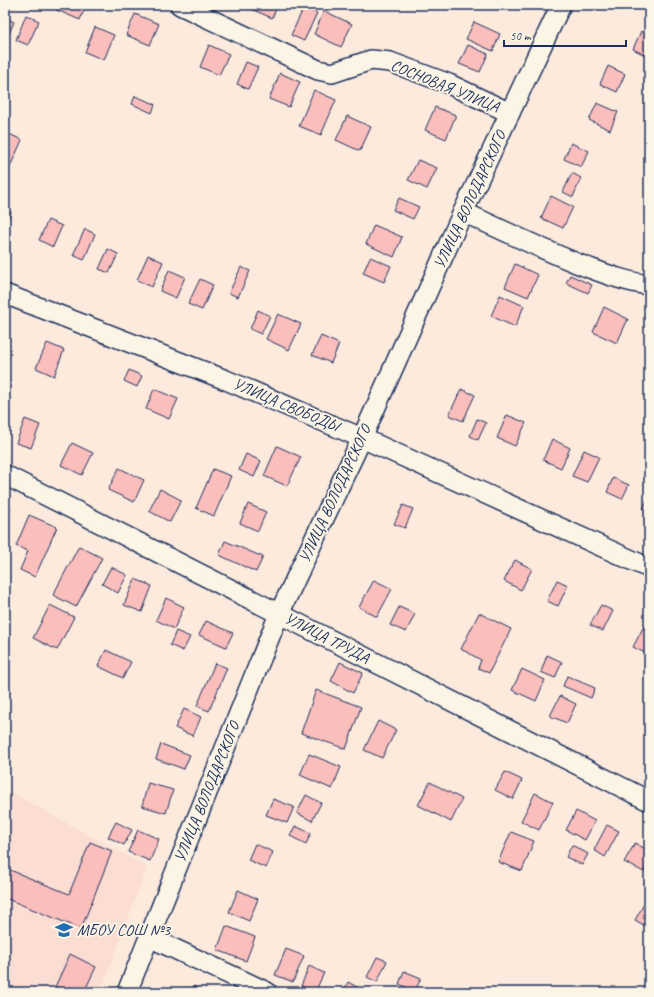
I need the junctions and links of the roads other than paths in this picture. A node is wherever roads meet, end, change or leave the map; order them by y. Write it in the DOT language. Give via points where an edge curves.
graph roads {
  1 [pos="180,5"];
  2 [pos="561,5"];
  3 [pos="510,113"];
  4 [pos="463,212"];
  5 [pos="649,285"];
  6 [pos="5,294"];
  7 [pos="362,438"];
  8 [pos="5,475"];
  9 [pos="649,568"];
  10 [pos="279,614"];
  11 [pos="649,801"];
  12 [pos="149,937"];
  13 [pos="127,992"];
  14 [pos="267,992"];
  1 -- 3 [label="street, СОСНОВАЯ УЛИЦА" via="318,70 332,73 371,60 390,62 449,84"];
  2 -- 3 [label="street, УЛИЦА ВОЛОДАРСКОГО"];
  3 -- 4 [label="street, УЛИЦА ВОЛОДАРСКОГО"];
  4 -- 5 [label="street" via="617,279"];
  4 -- 7 [label="street, УЛИЦА ВОЛОДАРСКОГО"];
  6 -- 7 [label="street, УЛИЦА СВОБОДЫ" via="226,380"];
  7 -- 9 [label="street, УЛИЦА СВОБОДЫ"];
  7 -- 10 [label="street, УЛИЦА ВОЛОДАРСКОГО"];
  8 -- 10 [label="street, УЛИЦА ТРУДА"];
  10 -- 11 [label="street, УЛИЦА ТРУДА"];
  10 -- 12 [label="street, УЛИЦА ВОЛОДАРСКОГО"];
  12 -- 13 [label="street, УЛИЦА ВОЛОДАРСКОГО"];
  12 -- 14 [label="street"];
}
